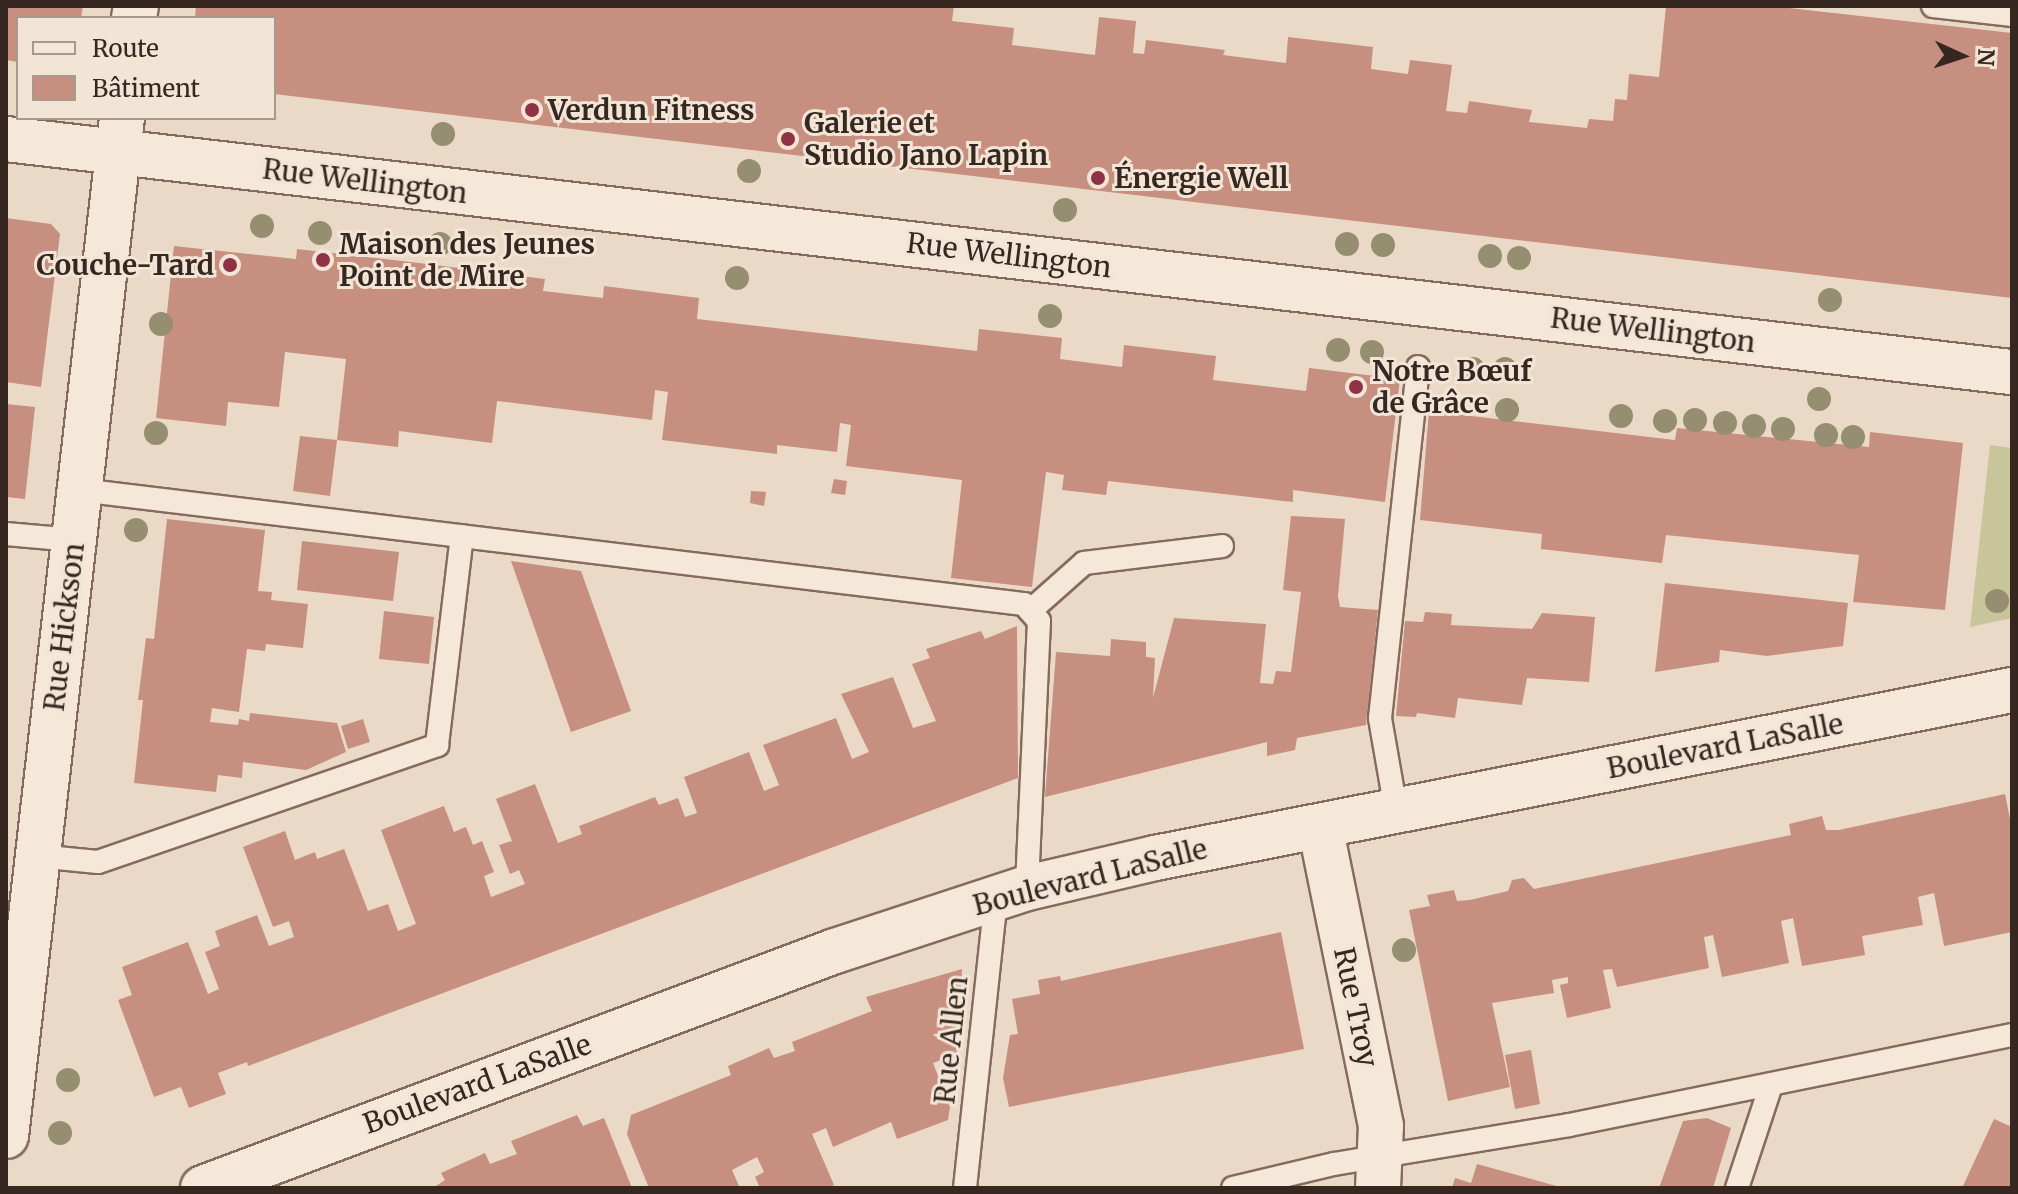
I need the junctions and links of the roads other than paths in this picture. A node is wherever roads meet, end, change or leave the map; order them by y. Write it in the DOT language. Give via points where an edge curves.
graph roads {
  1 [pos="1933,6"];
  2 [pos="2012,15"];
  3 [pos="120,135"];
  4 [pos="6,139"];
  5 [pos="1418,367"];
  6 [pos="2012,372"];
  7 [pos="80,490"];
  8 [pos="6,534"];
  9 [pos="462,536"];
  10 [pos="74,540"];
  11 [pos="1222,546"];
  12 [pos="1030,611"];
  13 [pos="2012,690"];
  14 [pos="1396,810"];
  15 [pos="1320,826"];
  16 [pos="27,847"];
  17 [pos="1012,893"];
  18 [pos="2012,1035"];
  19 [pos="1771,1085"];
  20 [pos="6,1136"];
  21 [pos="1380,1172"];
  22 [pos="203,1188"];
  23 [pos="965,1188"];
  24 [pos="1233,1188"];
  25 [pos="1737,1188"];
  1 -- 2 [label="lane"];
  3 -- 4 [label="main road, Rue Wellington"];
  3 -- 6 [label="main road, Rue Wellington"];
  3 -- 7 [label="main road, Rue Hickson"];
  5 -- 14 [label="lane" via="1380,718"];
  7 -- 9 [label="lane"];
  7 -- 10 [label="main road, Rue Hickson"];
  8 -- 10 [label="lane"];
  9 -- 12 [label="lane" via="962,594 1024,604"];
  9 -- 16 [label="lane" via="437,745 98,862"];
  10 -- 16 [label="main road, Rue Hickson"];
  11 -- 12 [label="lane" via="1084,563"];
  12 -- 17 [label="lane, Rue Allen" via="1039,621"];
  13 -- 14 [label="main road, Boulevard LaSalle"];
  14 -- 15 [label="main road, Boulevard LaSalle"];
  15 -- 17 [label="main road, Boulevard LaSalle"];
  15 -- 21 [label="main road, Rue Troy" via="1381,1126"];
  16 -- 20 [label="main road, Rue Hickson"];
  17 -- 22 [label="main road, Boulevard LaSalle" via="835,951"];
  17 -- 23 [label="lane, Rue Allen"];
  18 -- 19 [label="lane"];
  19 -- 21 [label="lane" via="1569,1125"];
  19 -- 25 [label="lane"];
  21 -- 24 [label="lane"];
}
